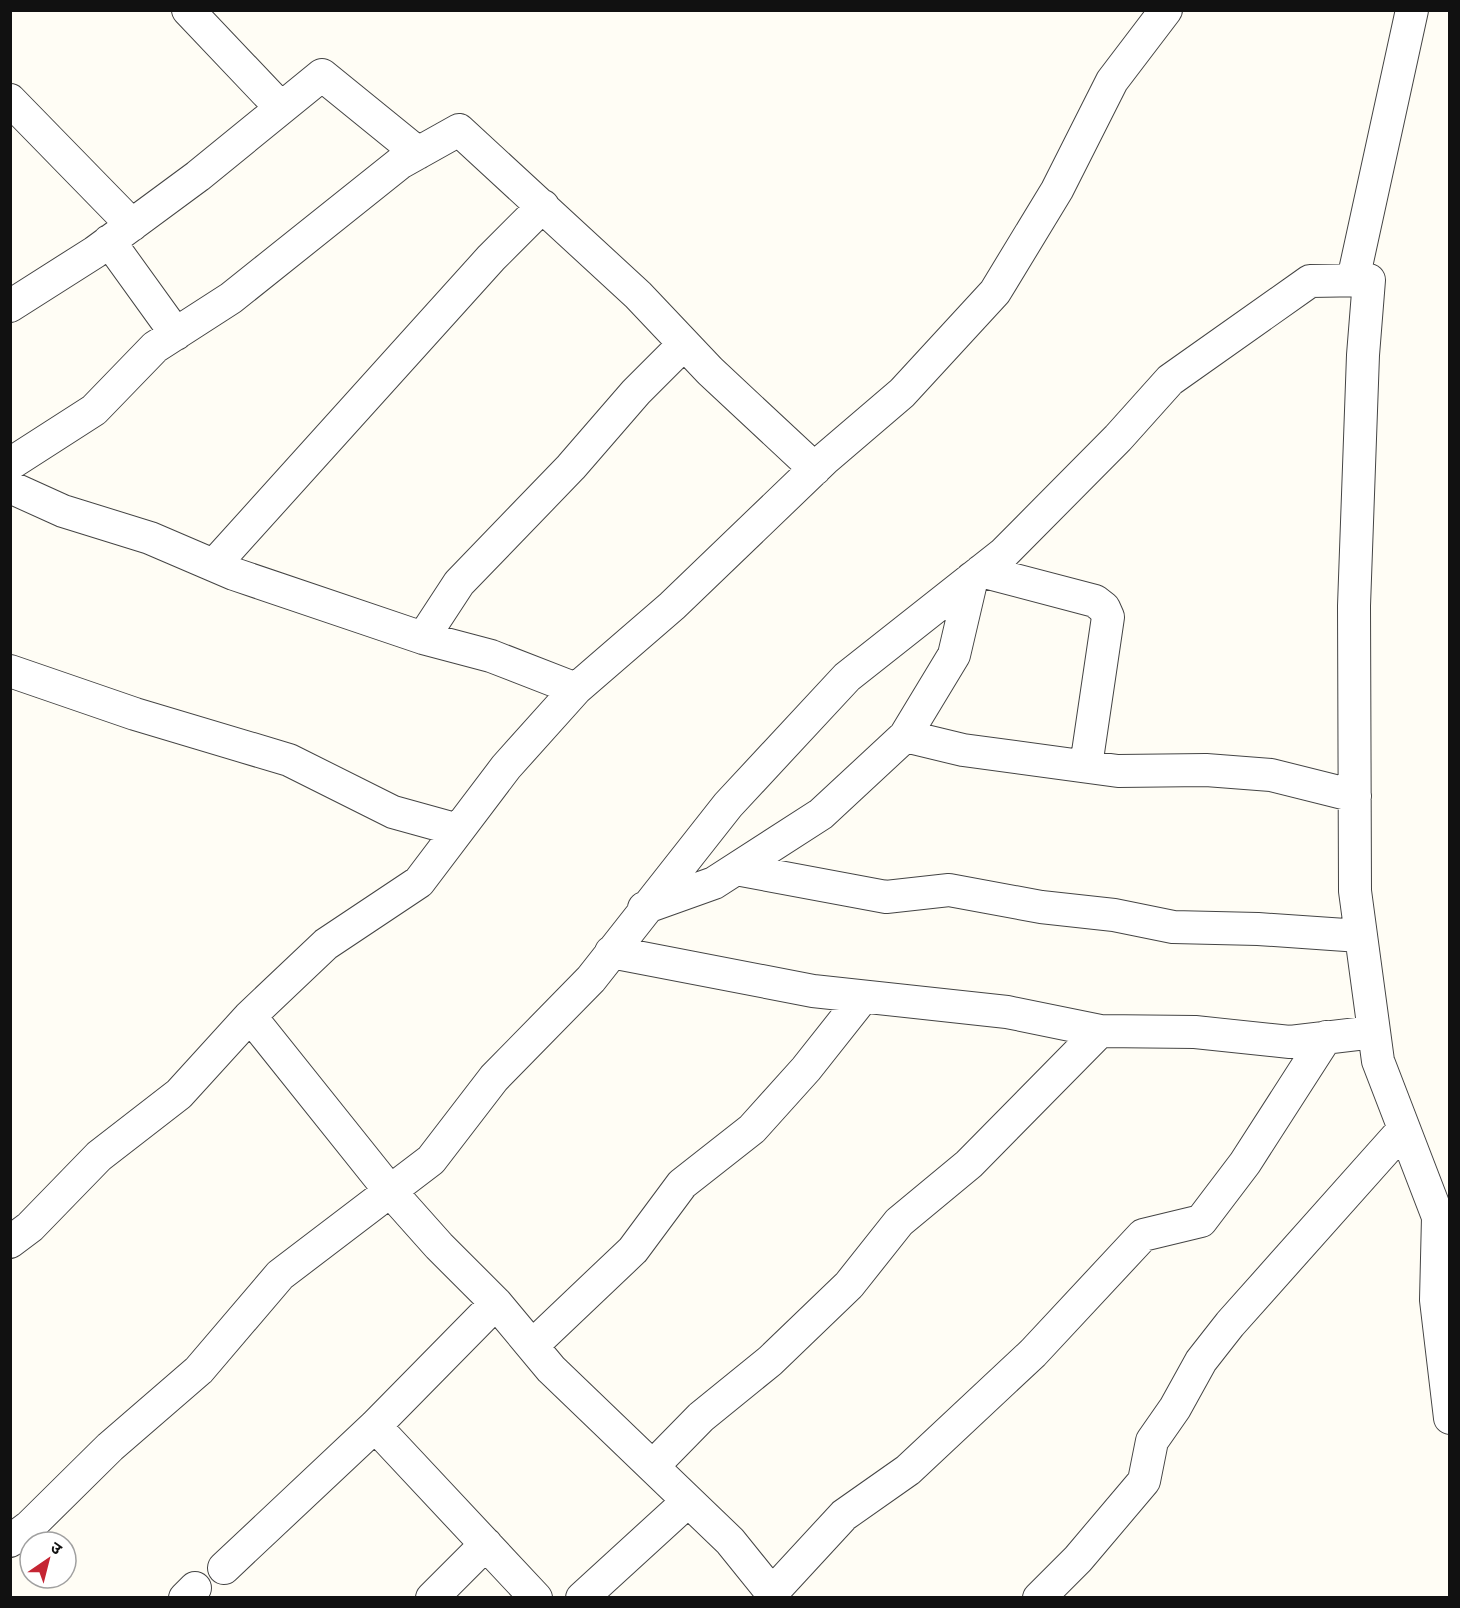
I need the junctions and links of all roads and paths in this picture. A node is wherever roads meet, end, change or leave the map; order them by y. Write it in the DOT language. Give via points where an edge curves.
graph roads {
  1 [pos="188,10"];
  2 [pos="1166,10"];
  3 [pos="1412,10"];
  4 [pos="10,100"];
  5 [pos="281,108"];
  6 [pos="418,153"];
  7 [pos="543,206"];
  8 [pos="121,233"];
  9 [pos="1353,280"];
  10 [pos="10,306"];
  11 [pos="176,334"];
  12 [pos="684,344"];
  13 [pos="10,464"];
  14 [pos="815,469"];
  15 [pos="10,487"];
  16 [pos="214,565"];
  17 [pos="976,575"];
  18 [pos="423,638"];
  19 [pos="10,672"];
  20 [pos="576,689"];
  21 [pos="904,736"];
  22 [pos="1086,766"];
  23 [pos="1355,796"];
  24 [pos="458,830"];
  25 [pos="736,869"];
  26 [pos="644,908"];
  27 [pos="1360,936"];
  28 [pos="611,952"];
  29 [pos="863,998"];
  30 [pos="250,1016"];
  31 [pos="1100,1030"];
  32 [pos="1374,1032"];
  33 [pos="1326,1037"];
  34 [pos="1403,1130"];
  35 [pos="390,1191"];
  36 [pos="10,1242"];
  37 [pos="496,1303"];
  38 [pos="532,1346"];
  39 [pos="1449,1418"];
  40 [pos="375,1426"];
  41 [pos="652,1466"];
  42 [pos="687,1502"];
  43 [pos="10,1541"];
  44 [pos="486,1544"];
  45 [pos="224,1568"];
  46 [pos="774,1595"];
  47 [pos="432,1598"];
  48 [pos="536,1598"];
  49 [pos="582,1598"];
  50 [pos="1039,1598"];
  1 -- 5 [label="street"];
  2 -- 14 [label="street" via="1112,81 1058,190 995,292 902,393"];
  3 -- 9 [label="street"];
  4 -- 8 [label="street"];
  5 -- 6 [label="street" via="322,75"];
  5 -- 8 [label="street"];
  6 -- 7 [label="street" via="459,130"];
  6 -- 11 [label="street" via="321,224 231,298"];
  7 -- 12 [label="street"];
  7 -- 16 [label="street" via="491,258"];
  8 -- 10 [label="street"];
  8 -- 11 [label="street"];
  9 -- 17 [label="street" via="1310,281 1170,380 1004,553"];
  9 -- 23 [label="street" via="1369,280 1354,606"];
  11 -- 13 [label="street" via="155,347 94,410"];
  12 -- 14 [label="street"];
  12 -- 18 [label="street" via="459,583"];
  14 -- 20 [label="street" via="672,606"];
  15 -- 16 [label="street" via="63,511 150,538"];
  16 -- 18 [label="street"];
  17 -- 21 [label="street" via="954,655"];
  17 -- 22 [label="street" via="1095,601 1104,608 1108,617"];
  17 -- 26 [label="street" via="847,677 728,806"];
  18 -- 20 [label="street" via="491,656"];
  19 -- 24 [label="street" via="289,760 393,812"];
  20 -- 24 [label="street" via="506,767"];
  21 -- 22 [label="street" via="963,750"];
  21 -- 25 [label="street" via="821,814"];
  22 -- 23 [label="street" via="1118,771 1206,770 1271,775"];
  23 -- 27 [label="street" via="1355,891"];
  24 -- 30 [label="street" via="419,882 326,944"];
  25 -- 26 [label="street" via="714,883"];
  25 -- 27 [label="street" via="886,897 949,890 1173,927 1258,928"];
  26 -- 28 [label="street"];
  27 -- 32 [label="street"];
  28 -- 29 [label="street"];
  28 -- 35 [label="street" via="591,979 494,1078 431,1160"];
  29 -- 31 [label="street" via="1007,1012"];
  29 -- 38 [label="street" via="752,1130 682,1184 633,1250"];
  30 -- 35 [label="street"];
  30 -- 36 [label="street" via="179,1094 99,1156 30,1227"];
  31 -- 33 [label="street" via="1195,1032 1290,1042"];
  31 -- 41 [label="street" via="969,1164 899,1222 841,1292"];
  32 -- 33 [label="street"];
  32 -- 34 [label="street" via="1378,1061"];
  33 -- 46 [label="street" via="1251,1154 1201,1221 1143,1234 1033,1353 908,1470 844,1515"];
  34 -- 39 [label="street" via="1438,1217 1436,1300"];
  34 -- 50 [label="street" via="1201,1361 1152,1441 1144,1481"];
  35 -- 37 [label="street"];
  35 -- 43 [label="street" via="280,1275 199,1370"];
  37 -- 38 [label="street"];
  37 -- 40 [label="street"];
  38 -- 41 [label="street"];
  40 -- 44 [label="street"];
  40 -- 45 [label="street"];
  41 -- 42 [label="street"];
  42 -- 46 [label="street" via="730,1541"];
  42 -- 49 [label="street"];
  44 -- 47 [label="street"];
  44 -- 48 [label="street"];
}
